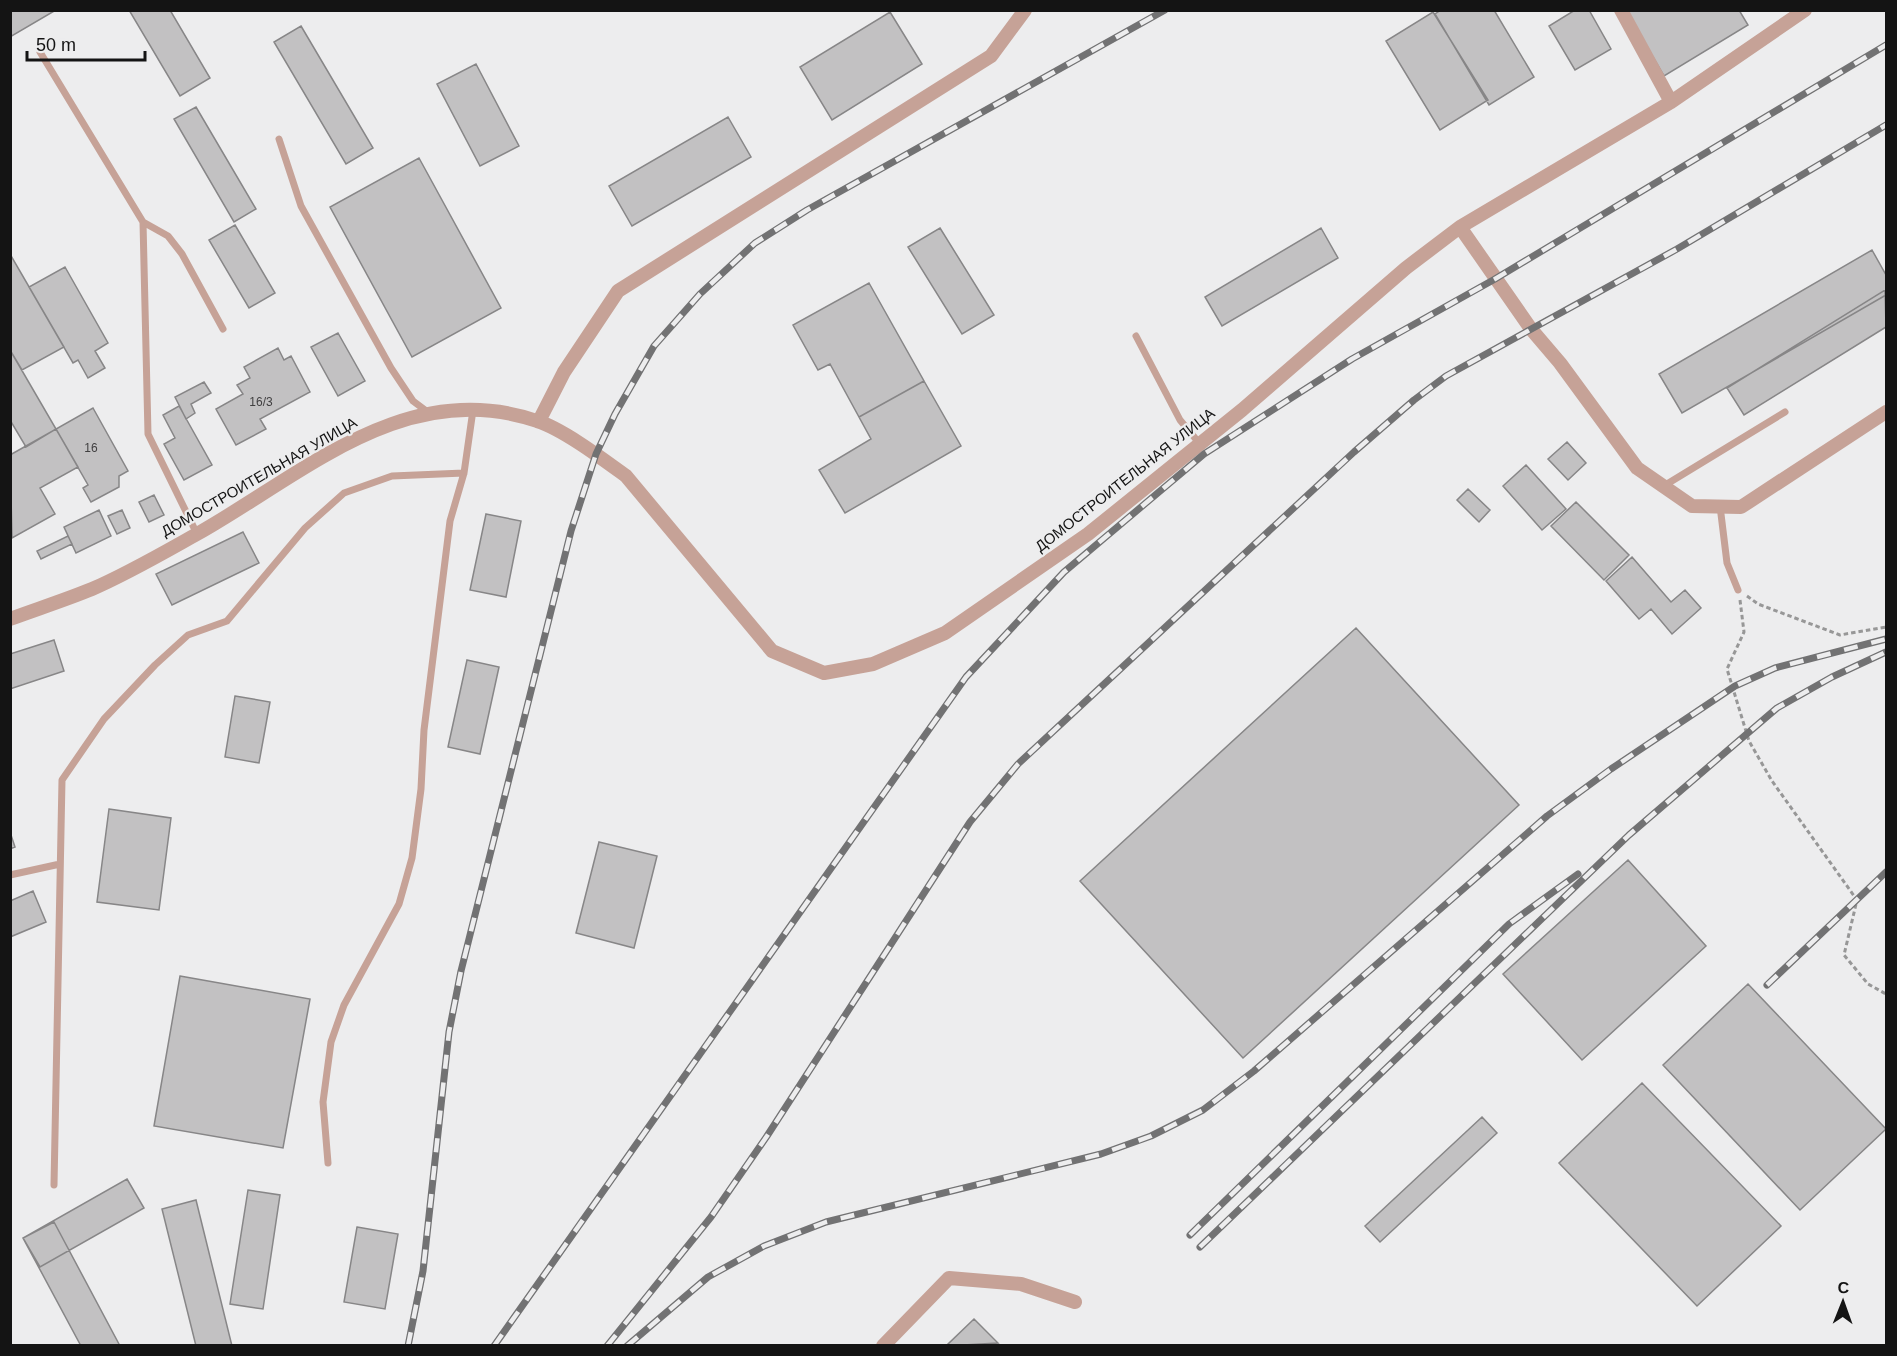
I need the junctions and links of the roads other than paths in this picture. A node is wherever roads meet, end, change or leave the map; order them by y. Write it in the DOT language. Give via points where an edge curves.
graph roads {
  1 [pos="1025,10"];
  2 [pos="1622,10"];
  3 [pos="1805,10"];
  4 [pos="40,52"];
  5 [pos="1671,102"];
  6 [pos="279,139"];
  7 [pos="143,222"];
  8 [pos="1460,227"];
  9 [pos="223,329"];
  10 [pos="1136,336"];
  11 [pos="473,410"];
  12 [pos="1785,412"];
  13 [pos="1887,412"];
  14 [pos="429,413"];
  15 [pos="538,421"];
  16 [pos="1200,444"];
  17 [pos="464,474"];
  18 [pos="1662,487"];
  19 [pos="1720,506"];
  20 [pos="197,534"];
  21 [pos="1738,590"];
  22 [pos="10,619"];
  23 [pos="60,864"];
  24 [pos="10,875"];
  25 [pos="328,1163"];
  26 [pos="54,1185"];
  27 [pos="1075,1302"];
  28 [pos="883,1346"];
  1 -- 15 [label="street" via="991,56 618,291 564,372"];
  2 -- 5 [label="street"];
  3 -- 5 [label="street, ДОМОСТРОИТЕЛЬНАЯ УЛИЦА"];
  4 -- 7 [label="lane"];
  5 -- 8 [label="street, ДОМОСТРОИТЕЛЬНАЯ УЛИЦА"];
  6 -- 14 [label="lane" via="301,206 391,368 413,401"];
  7 -- 9 [label="lane" via="168,236 182,254"];
  7 -- 20 [label="lane" via="148,434"];
  8 -- 16 [label="street, ДОМОСТРОИТЕЛЬНАЯ УЛИЦА" via="1406,268"];
  8 -- 18 [label="street" via="1531,329 1637,468"];
  10 -- 16 [label="lane" via="1180,420"];
  11 -- 14 [label="street, ДОМОСТРОИТЕЛЬНАЯ УЛИЦА"];
  11 -- 15 [label="street, ДОМОСТРОИТЕЛЬНАЯ УЛИЦА"];
  11 -- 17 [label="lane"];
  12 -- 18 [label="lane"];
  13 -- 19 [label="street" via="1741,507"];
  14 -- 20 [label="street, ДОМОСТРОИТЕЛЬНАЯ УЛИЦА" via="384,424 337,447"];
  15 -- 16 [label="street, ДОМОСТРОИТЕЛЬНАЯ УЛИЦА" via="626,476 772,651 824,673 873,664 945,633 1088,534"];
  17 -- 23 [label="lane" via="392,476 344,493 305,528 227,621 188,635 155,665 104,719 62,780"];
  17 -- 25 [label="lane" via="450,521 412,858 399,904 344,1005 332,1042 323,1102"];
  18 -- 19 [label="street" via="1692,506"];
  19 -- 21 [label="lane" via="1727,563"];
  20 -- 22 [label="street, ДОМОСТРОИТЕЛЬНАЯ УЛИЦА" via="93,589"];
  23 -- 24 [label="lane"];
  23 -- 26 [label="lane"];
  27 -- 28 [label="street" via="1021,1284 949,1278"];
}
